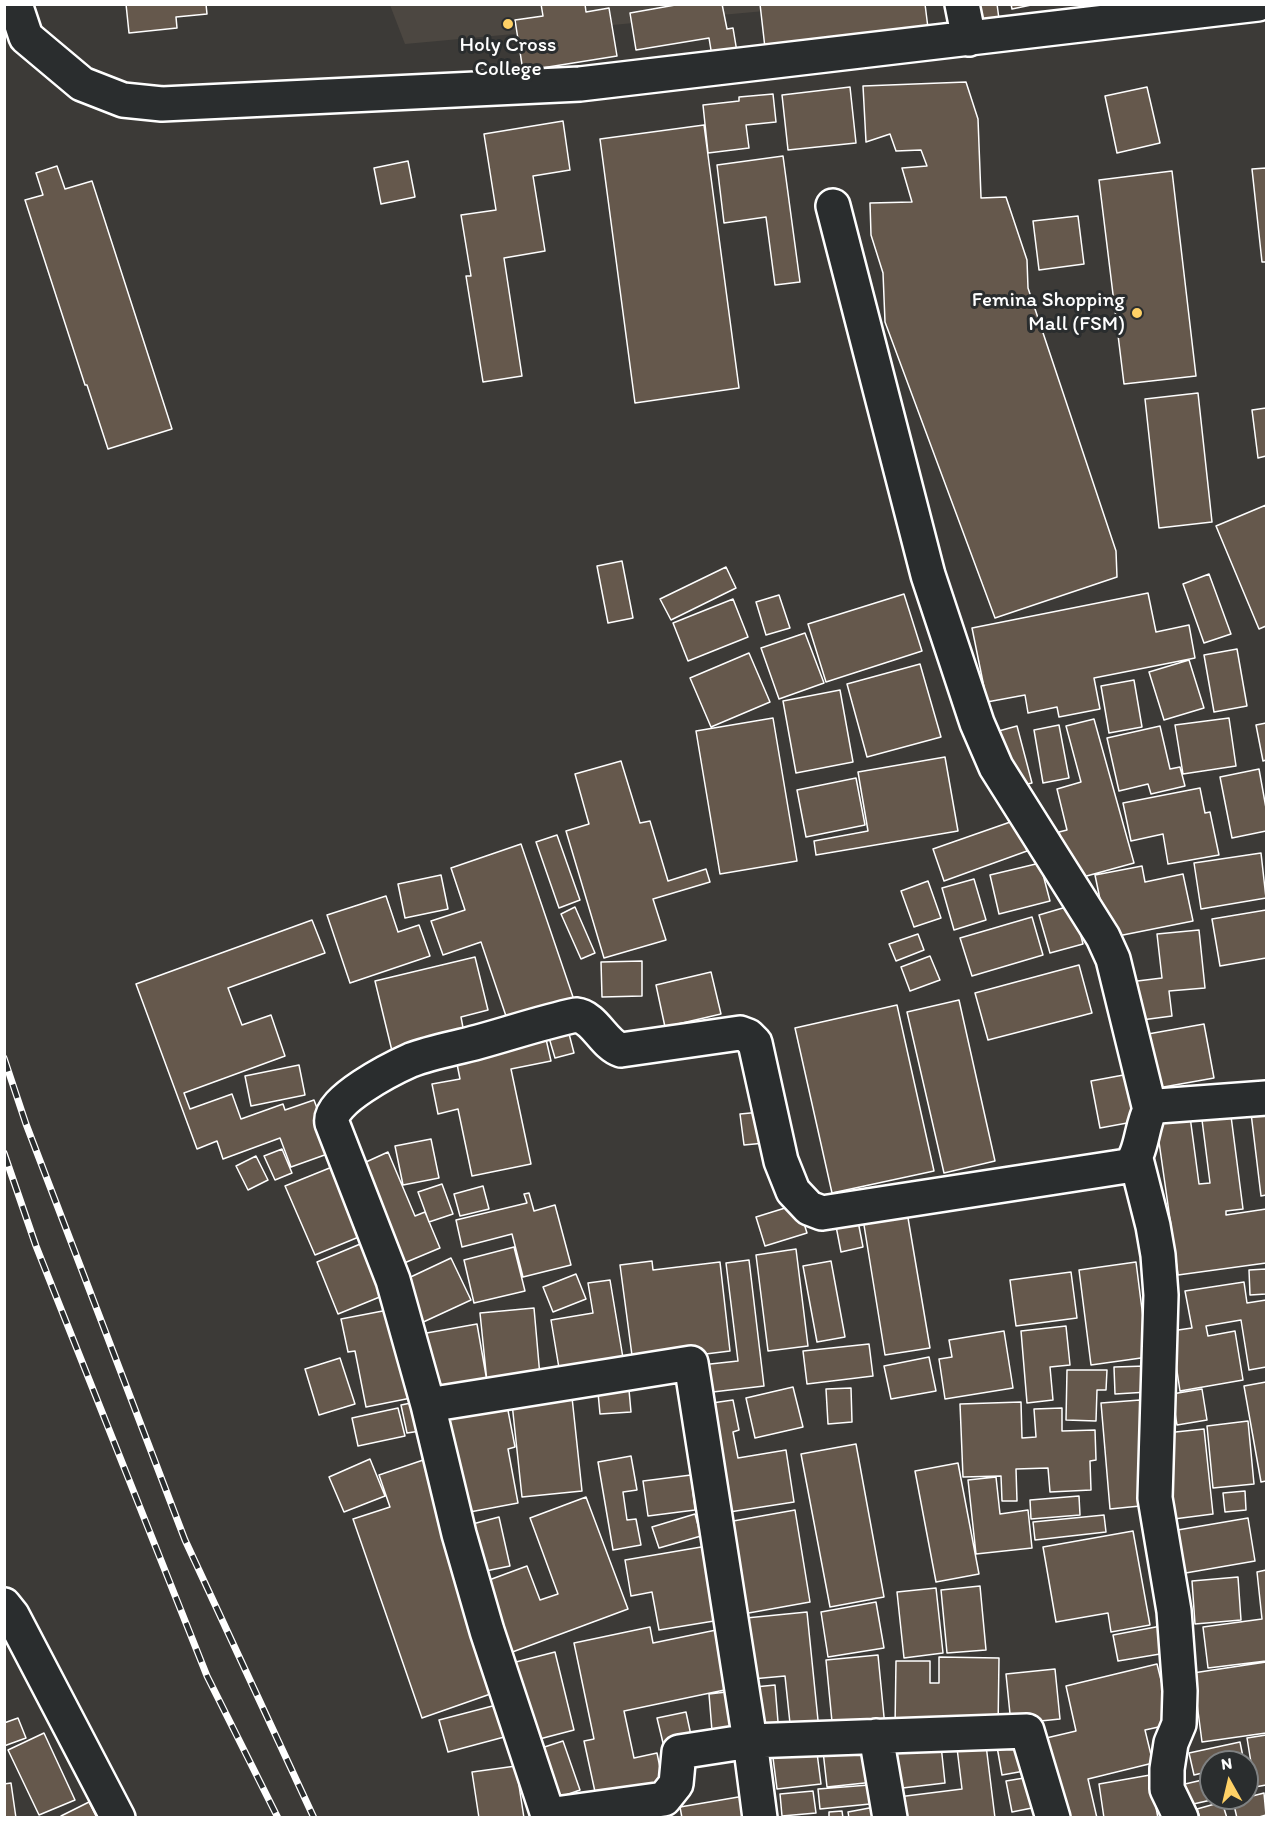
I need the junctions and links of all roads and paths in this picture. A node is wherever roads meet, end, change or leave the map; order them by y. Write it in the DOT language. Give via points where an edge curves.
graph roads {
  1 [pos="15,4"];
  2 [pos="962,4"];
  3 [pos="1258,4"];
  4 [pos="969,39"];
  5 [pos="833,206"];
  6 [pos="1266,1098"];
  7 [pos="1150,1110"];
  8 [pos="1136,1159"];
  9 [pos="429,1405"];
  10 [pos="4,1605"];
  11 [pos="876,1736"];
  12 [pos="750,1741"];
  13 [pos="549,1816"];
  14 [pos="118,1818"];
  15 [pos="760,1818"];
  16 [pos="890,1818"];
  17 [pos="1053,1818"];
  18 [pos="1181,1818"];
  1 -- 4 [label="street" via="26,37 82,84 123,100 162,104 580,84"];
  2 -- 4 [label="street"];
  3 -- 4 [label="street"];
  5 -- 7 [label="street" via="928,575 977,723 996,767 1113,959"];
  6 -- 7 [label="street" via="1158,1106"];
  7 -- 8 [label="street" via="1142,1126"];
  8 -- 9 [label="street" via="1119,1168 822,1213 809,1208 793,1191 781,1161 755,1043 748,1036 621,1050 576,1015 411,1060 352,1093 331,1117 393,1280"];
  8 -- 18 [label="street" via="1153,1226 1160,1275 1155,1498 1174,1611 1180,1691 1179,1724 1171,1743 1167,1789"];
  9 -- 12 [label="street" via="691,1363"];
  9 -- 13 [label="street" via="459,1534 487,1631"];
  10 -- 14 [label="street"];
  11 -- 12 [label="street"];
  11 -- 16 [label="street"];
  11 -- 17 [label="street" via="1027,1731"];
  12 -- 13 [label="street" via="679,1752 676,1784 664,1799"];
  12 -- 15 [label="street"];
}
